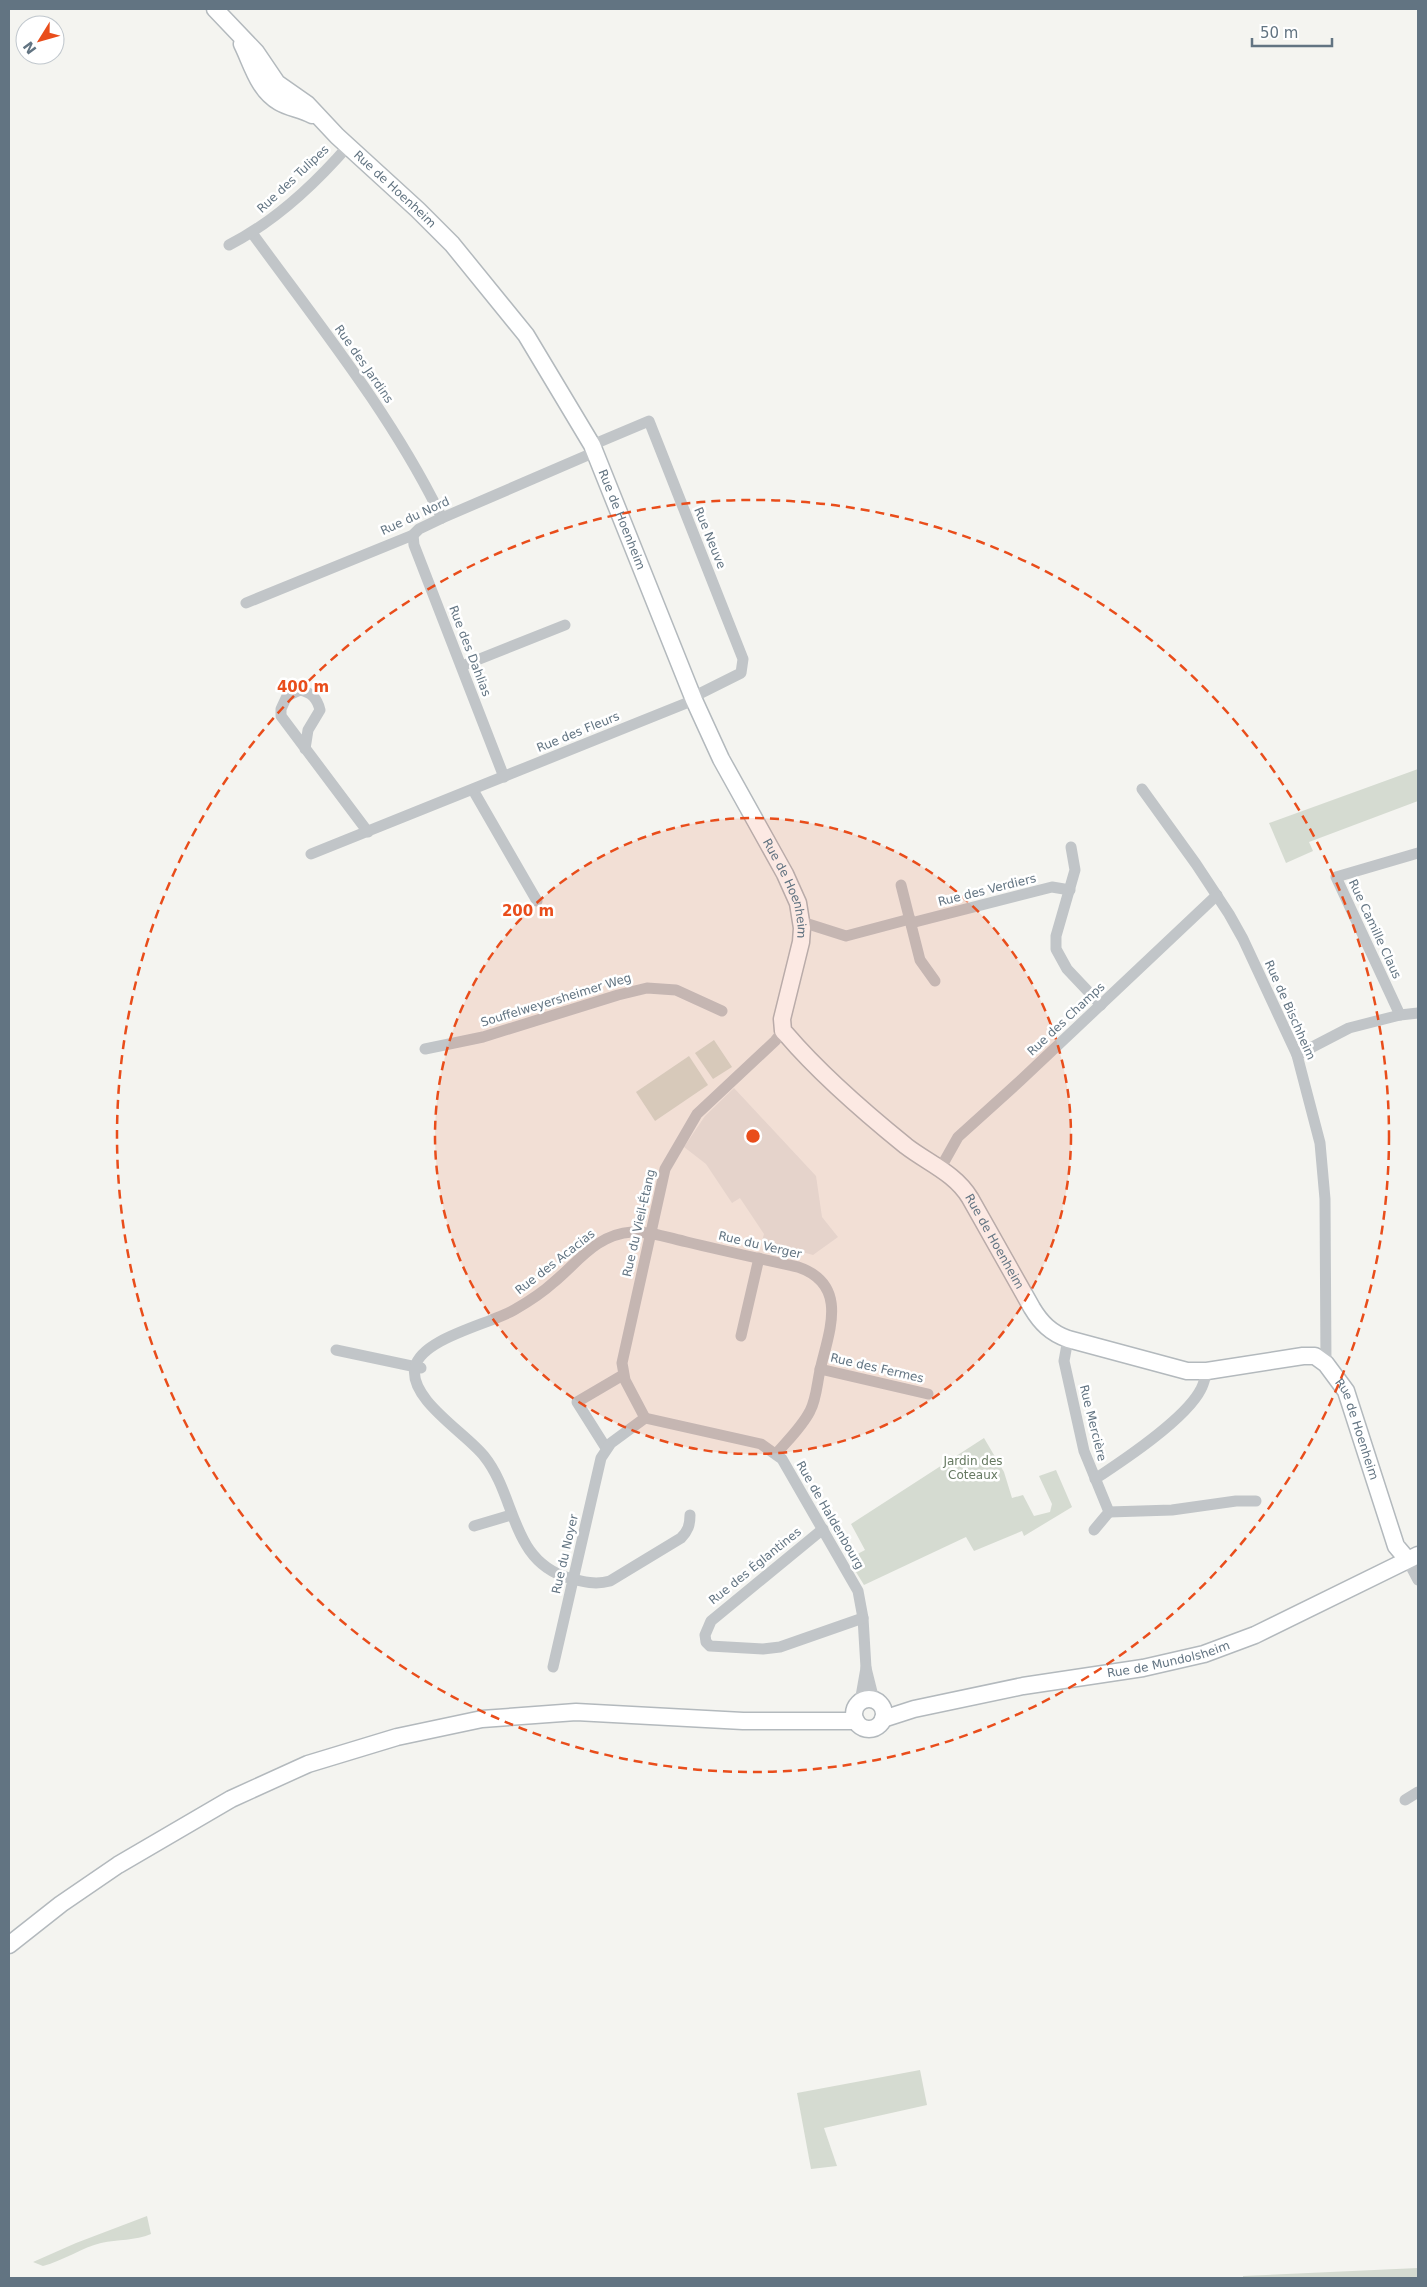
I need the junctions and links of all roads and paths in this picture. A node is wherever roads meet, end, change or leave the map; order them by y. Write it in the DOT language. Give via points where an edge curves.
graph roads {
  1 [pos="215,9"];
  2 [pos="348,146"];
  3 [pos="252,233"];
  4 [pos="229,245"];
  5 [pos="593,449"];
  6 [pos="442,518"];
  7 [pos="413,535"];
  8 [pos="246,603"];
  9 [pos="565,625"];
  10 [pos="462,666"];
  11 [pos="694,698"];
  12 [pos="306,749"];
  13 [pos="504,777"];
  14 [pos="1142,789"];
  15 [pos="473,790"];
  16 [pos="368,832"];
  17 [pos="1071,847"];
  18 [pos="311,854"];
  19 [pos="1418,854"];
  20 [pos="901,884"];
  21 [pos="1070,890"];
  22 [pos="1217,895"];
  23 [pos="537,901"];
  24 [pos="910,921"];
  25 [pos="802,922"];
  26 [pos="935,981"];
  27 [pos="1101,1005"];
  28 [pos="722,1011"];
  29 [pos="1418,1013"];
  30 [pos="1400,1015"];
  31 [pos="783,1031"];
  32 [pos="425,1049"];
  33 [pos="1297,1055"];
  34 [pos="940,1169"];
  35 [pos="651,1234"];
  36 [pos="759,1258"];
  37 [pos="741,1336"];
  38 [pos="1068,1339"];
  39 [pos="336,1350"];
  40 [pos="1326,1364"];
  41 [pos="418,1368"];
  42 [pos="820,1368"];
  43 [pos="1207,1371"];
  44 [pos="623,1374"];
  45 [pos="928,1394"];
  46 [pos="645,1418"];
  47 [pos="606,1448"];
  48 [pos="776,1454"];
  49 [pos="1095,1479"];
  50 [pos="1256,1502"];
  51 [pos="1108,1512"];
  52 [pos="511,1514"];
  53 [pos="690,1515"];
  54 [pos="474,1526"];
  55 [pos="823,1529"];
  56 [pos="1094,1530"];
  57 [pos="1413,1557"];
  58 [pos="573,1579"];
  59 [pos="1418,1580"];
  60 [pos="863,1618"];
  61 [pos="553,1667"];
  62 [pos="868,1709"];
  63 [pos="1418,1792"];
  64 [pos="1404,1800"];
  65 [pos="9,1945"];
  1 -- 2 [label="street, Rue de Hoenheim" via="256,52 277,82 303,101"];
  2 -- 3 [label="street, Rue des Tulipes" via="275,216"];
  2 -- 5 [label="street, Rue de Hoenheim" via="435,226 515,319"];
  3 -- 4 [label="street, Rue des Tulipes"];
  3 -- 6 [label="street, Rue des Jardins" via="369,393 413,462"];
  5 -- 6 [label="street, Rue du Nord"];
  5 -- 11 [label="street, Rue de Hoenheim"];
  5 -- 11 [label="street, Rue Neuve" via="649,421 744,659 741,673"];
  6 -- 7 [label="street, Rue du Nord"];
  7 -- 8 [label="street, Rue du Nord"];
  7 -- 10 [label="street, Rue des Dahlias" via="414,545"];
  9 -- 10 [label="street"];
  10 -- 13 [label="street, Rue des Dahlias"];
  11 -- 13 [label="street, Rue des Fleurs"];
  11 -- 25 [label="street, Rue de Hoenheim" via="721,759 791,885"];
  12 -- 12 [label="street" via="308,730 320,710 313,696 300,690 287,696 281,709 284,722"];
  12 -- 16 [label="street"];
  13 -- 15 [label="street, Rue des Fleurs"];
  14 -- 22 [label="street, Rue de Bischheim"];
  15 -- 16 [label="street, Rue des Fleurs"];
  15 -- 23 [label="street"];
  16 -- 18 [label="street, Rue des Fleurs"];
  17 -- 21 [label="street" via="1075,870"];
  19 -- 30 [label="street, Rue Camille Claus" via="1336,877"];
  20 -- 24 [label="street"];
  21 -- 24 [label="street, Rue des Verdiers" via="1052,887"];
  21 -- 27 [label="street" via="1056,936 1056,949 1067,969"];
  22 -- 27 [label="street, Rue des Champs"];
  22 -- 33 [label="street, Rue de Bischheim" via="1243,939"];
  24 -- 25 [label="street, Rue des Verdiers" via="846,936"];
  24 -- 26 [label="street" via="920,960"];
  25 -- 31 [label="street, Rue de Hoenheim" via="800,950 782,1019"];
  27 -- 34 [label="street, Rue des Champs" via="958,1137"];
  28 -- 32 [label="street, Souffelweyersheimer Weg" via="676,990 647,988 502,1032"];
  29 -- 30 [label="street"];
  30 -- 33 [label="street" via="1349,1028"];
  31 -- 34 [label="street, Rue de Hoenheim" via="885,1129"];
  31 -- 35 [label="street, Rue du Vieil-Étang" via="709,1101 684,1133 665,1169"];
  33 -- 40 [label="street, Rue de Bischheim" via="1320,1143 1325,1198"];
  34 -- 38 [label="street, Rue de Hoenheim" via="966,1191 1037,1317 1053,1332"];
  35 -- 36 [label="street, Rue du Verger"];
  35 -- 41 [label="street, Rue des Acacias" via="623,1233 599,1242 553,1284 524,1305 495,1320 440,1340 426,1352"];
  35 -- 44 [label="street, Rue du Vieil-Étang" via="622,1362"];
  36 -- 37 [label="street"];
  36 -- 42 [label="street, Rue du Verger" via="807,1270 824,1287 831,1300 832,1313"];
  38 -- 43 [label="street, Rue de Hoenheim" via="1177,1369"];
  38 -- 49 [label="street, Rue Mercière" via="1064,1361 1084,1451"];
  39 -- 41 [label="street"];
  40 -- 43 [label="street, Rue de Hoenheim" via="1315,1356 1303,1356"];
  40 -- 57 [label="street, Rue de Hoenheim" via="1346,1391 1396,1546"];
  41 -- 52 [label="street, Rue des Acacias" via="419,1388 430,1404 484,1456 501,1486"];
  42 -- 45 [label="street, Rue des Fermes"];
  42 -- 48 [label="street, Rue du Verger" via="810,1412"];
  43 -- 49 [label="street" via="1201,1390 1184,1411 1136,1451"];
  44 -- 46 [label="street"];
  44 -- 47 [label="street" via="577,1402"];
  46 -- 47 [label="street"];
  46 -- 48 [label="street, Rue de Haldenbourg" via="761,1444"];
  47 -- 58 [label="street, Rue du Noyer"];
  48 -- 55 [label="street, Rue de Haldenbourg"];
  49 -- 51 [label="street, Rue Mercière"];
  50 -- 51 [label="street"];
  51 -- 56 [label="street"];
  52 -- 54 [label="street"];
  52 -- 58 [label="street, Rue des Acacias" via="523,1541 538,1561 550,1571"];
  53 -- 58 [label="street, Rue des Acacias" via="686,1533 616,1578 597,1584"];
  55 -- 60 [label="street, Rue de Haldenbourg" via="858,1591"];
  55 -- 60 [label="street, Rue des Églantines" via="711,1621 705,1635 706,1642 710,1646 780,1648"];
  57 -- 59 [label="street"];
  57 -- 62 [label="street, Rue de Mundolsheim" via="1240,1642 1204,1654 914,1709"];
  58 -- 61 [label="street, Rue du Noyer"];
  60 -- 62 [label="street, Rue de Haldenbourg"];
  62 -- 65 [label="street, Rue de Mundolsheim" via="811,1720 743,1721 598,1711 542,1713 482,1719 367,1745 287,1773 185,1824 97,1878"];
  63 -- 64 [label="street"];
}
